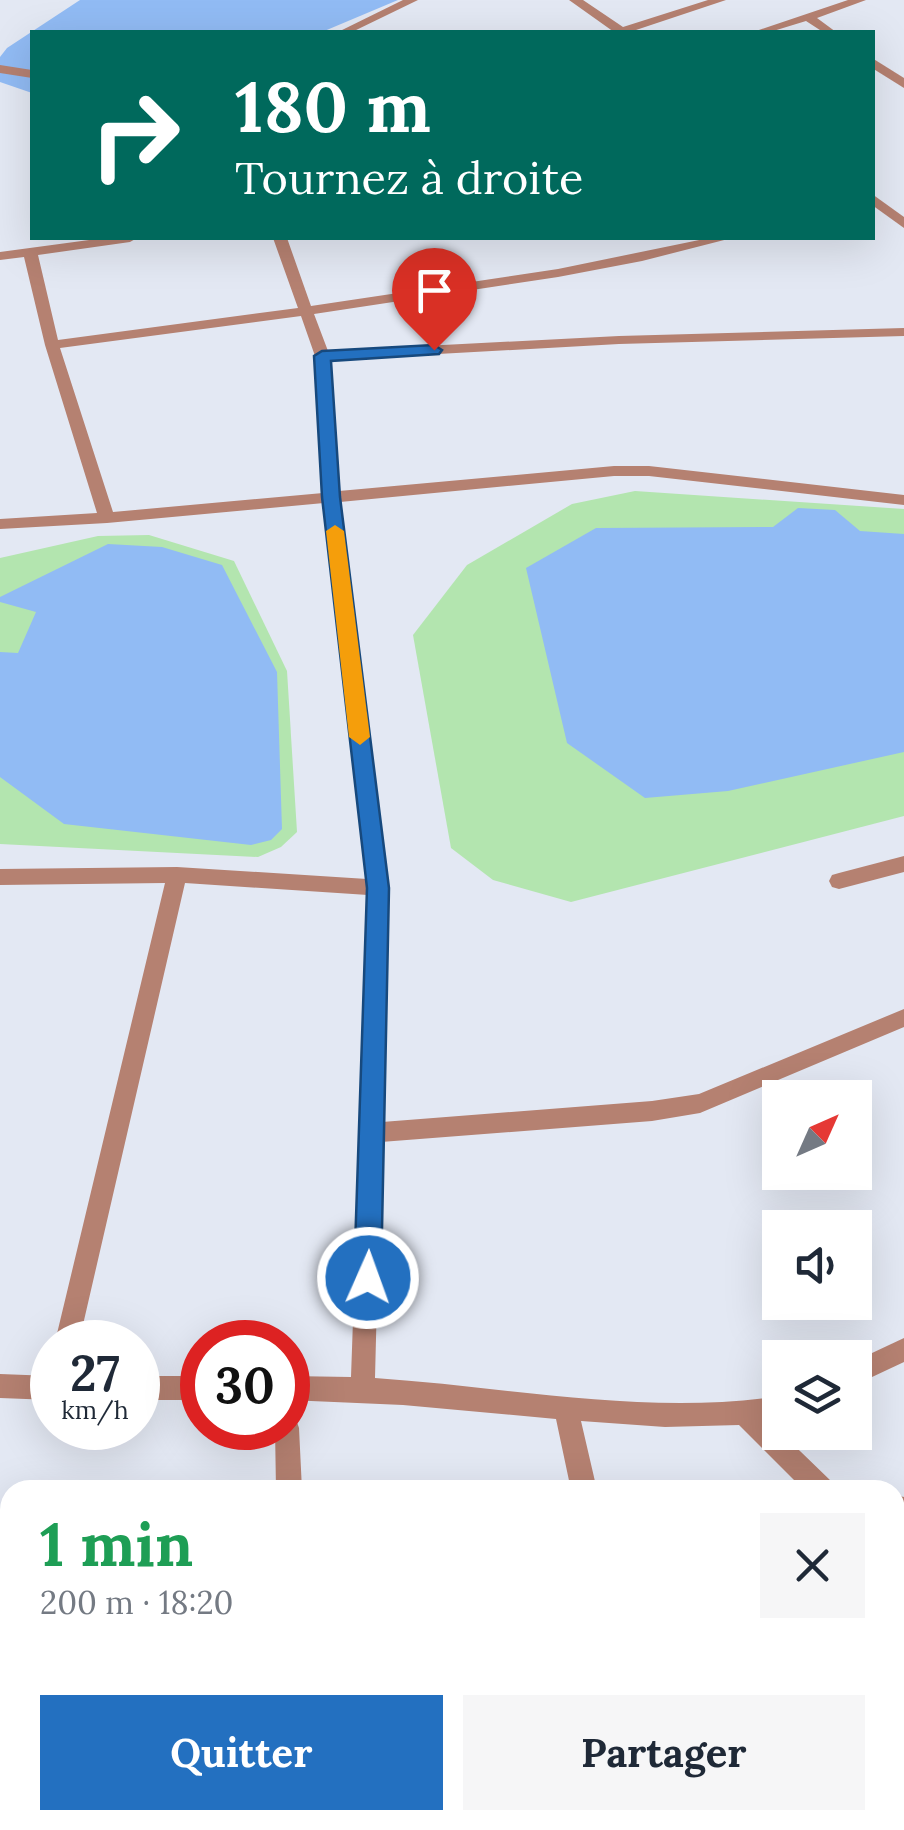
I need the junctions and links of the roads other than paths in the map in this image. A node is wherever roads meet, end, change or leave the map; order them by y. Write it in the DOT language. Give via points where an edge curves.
graph roads {
  1 [pos="412,0"];
  2 [pos="575,0"];
  3 [pos="720,0"];
  4 [pos="860,0"];
  5 [pos="808,18"];
  6 [pos="651,20"];
  7 [pos="348,30"];
  8 [pos="618,30"];
  9 [pos="626,30"];
  10 [pos="664,30"];
  11 [pos="767,30"];
  12 [pos="827,30"];
  13 [pos="875,64"];
  14 [pos="0,70"];
  15 [pos="30,74"];
  16 [pos="902,81"];
  17 [pos="875,86"];
  18 [pos="875,201"];
  19 [pos="904,224"];
  20 [pos="116,240"];
  21 [pos="281,240"];
  22 [pos="714,240"];
  23 [pos="30,252"];
  24 [pos="0,256"];
  25 [pos="304,309"];
  26 [pos="904,332"];
  27 [pos="52,345"];
  28 [pos="322,356"];
  29 [pos="331,497"];
  30 [pos="904,500"];
  31 [pos="107,518"];
  32 [pos="0,524"];
  33 [pos="904,864"];
  34 [pos="176,876"];
  35 [pos="0,877"];
  36 [pos="838,881"];
  37 [pos="378,888"];
  38 [pos="904,1018"];
  39 [pos="373,1133"];
  40 [pos="72,1320"];
  41 [pos="904,1350"];
  42 [pos="872,1365"];
  43 [pos="0,1386"];
  44 [pos="30,1387"];
  45 [pos="364,1387"];
  46 [pos="310,1388"];
  47 [pos="566,1408"];
  48 [pos="762,1411"];
  49 [pos="746,1414"];
  50 [pos="287,1450"];
  51 [pos="289,1480"];
  52 [pos="582,1480"];
  53 [pos="812,1480"];
  1 -- 7 [label="street"];
  2 -- 8 [label="street"];
  3 -- 6 [label="street"];
  4 -- 5 [label="street"];
  5 -- 11 [label="street"];
  5 -- 12 [label="street"];
  6 -- 9 [label="street"];
  6 -- 10 [label="street"];
  13 -- 16 [label="street"];
  14 -- 15 [label="street"];
  16 -- 17 [label="street"];
  18 -- 19 [label="street"];
  20 -- 23 [label="street"];
  21 -- 25 [label="street"];
  22 -- 25 [label="street"];
  23 -- 24 [label="street"];
  23 -- 27 [label="street"];
  25 -- 27 [label="street"];
  25 -- 28 [label="street"];
  26 -- 28 [label="street"];
  27 -- 31 [label="street"];
  28 -- 29 [label="street"];
  29 -- 30 [label="street" via="649,471"];
  29 -- 31 [label="street"];
  29 -- 37 [label="street"];
  31 -- 32 [label="street"];
  33 -- 36 [label="street"];
  34 -- 35 [label="street"];
  34 -- 37 [label="street"];
  34 -- 40 [label="street"];
  37 -- 39 [label="street"];
  38 -- 39 [label="street" via="700,1103"];
  39 -- 45 [label="street"];
  41 -- 42 [label="street"];
  43 -- 44 [label="street"];
  45 -- 46 [label="street"];
  45 -- 47 [label="street"];
  47 -- 49 [label="street"];
  47 -- 52 [label="street"];
  48 -- 49 [label="street"];
  49 -- 53 [label="street"];
  50 -- 51 [label="street"];
}
